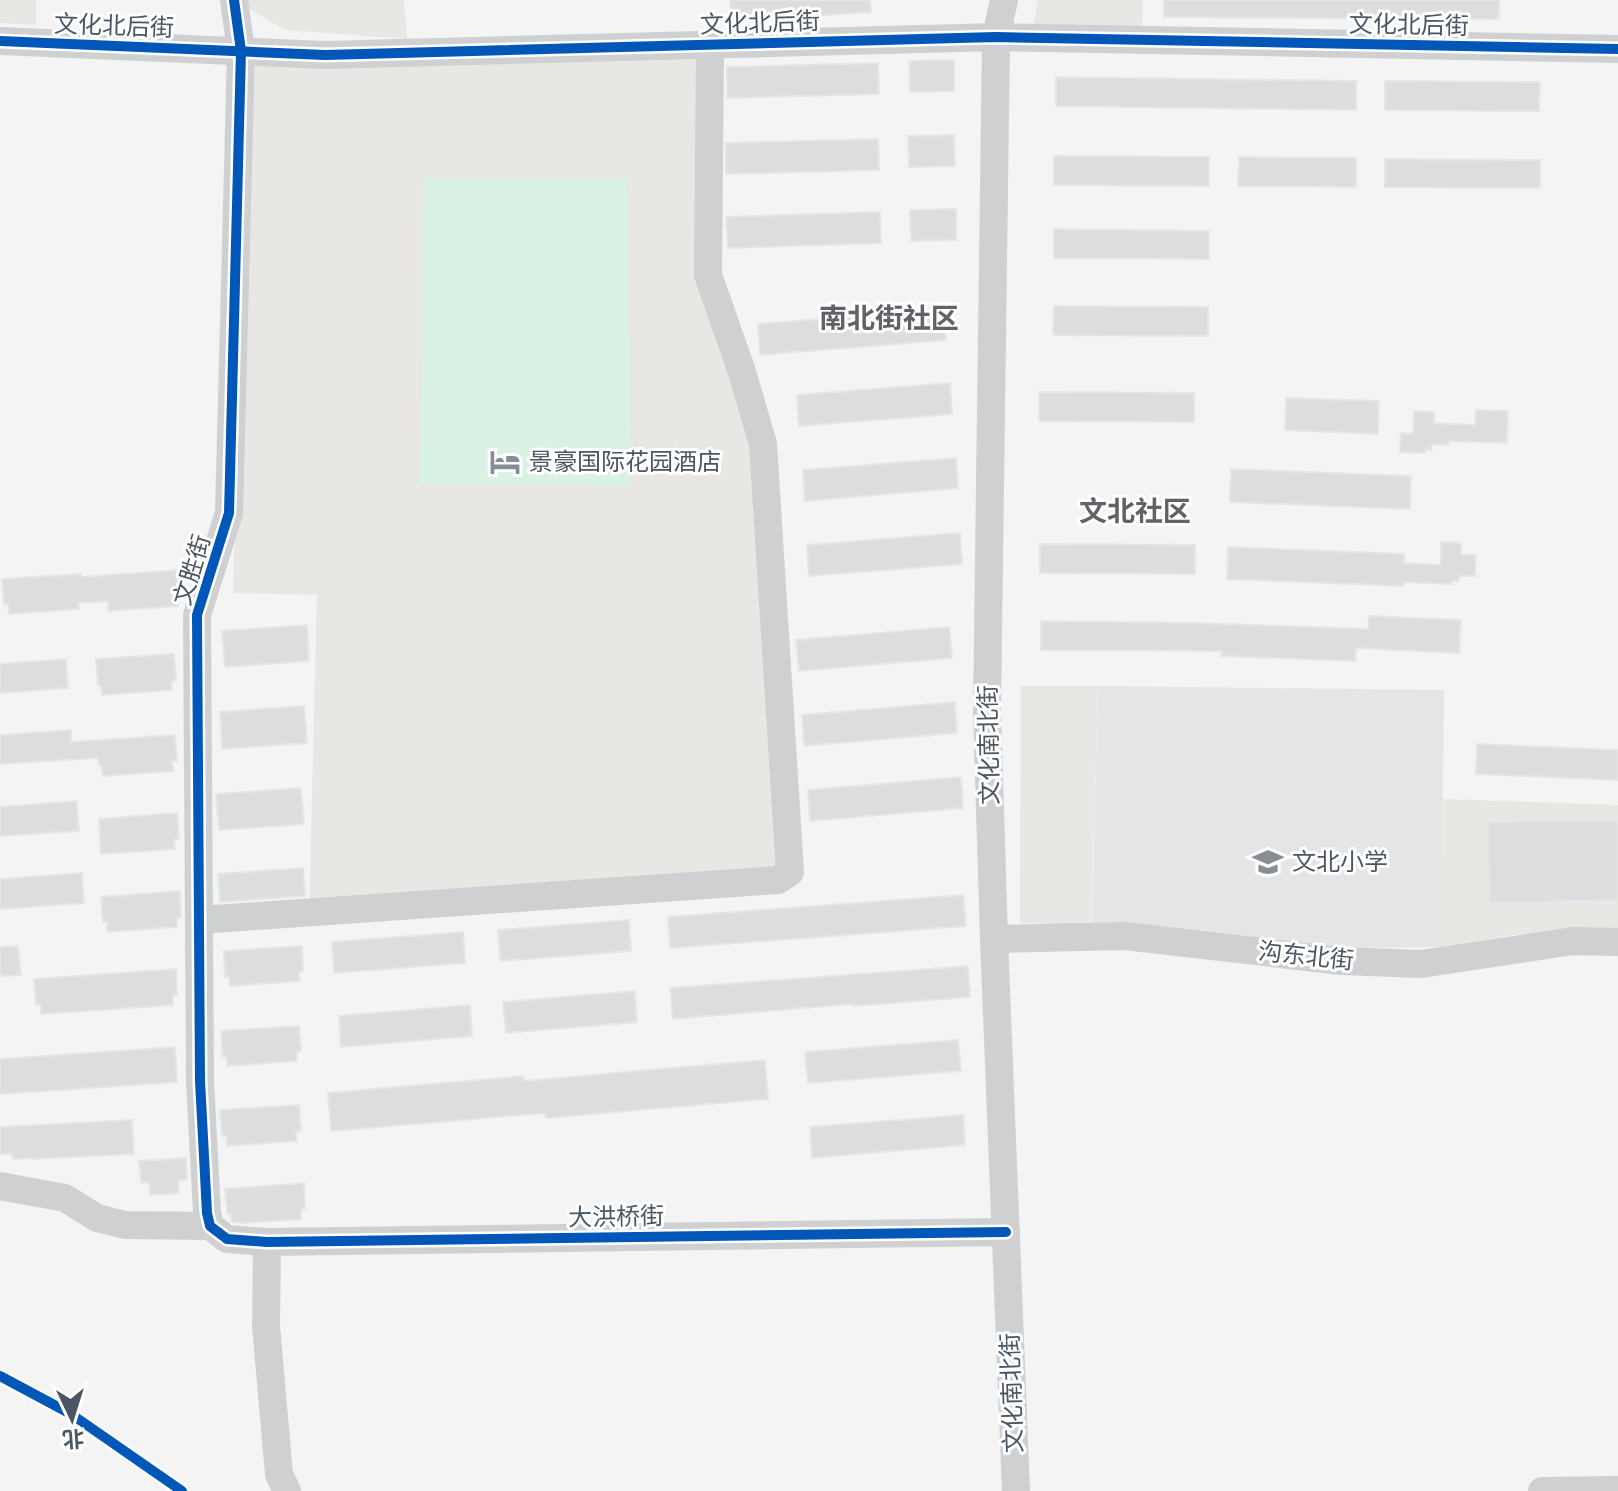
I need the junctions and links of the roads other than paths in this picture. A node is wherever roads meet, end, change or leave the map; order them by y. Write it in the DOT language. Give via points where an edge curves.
graph roads {
  1 [pos="234,0"];
  2 [pos="1004,0"];
  3 [pos="996,37"];
  4 [pos="0,41"];
  5 [pos="710,45"];
  6 [pos="1618,49"];
  7 [pos="241,51"];
  8 [pos="199,920"];
  9 [pos="994,939"];
  10 [pos="1618,942"];
  11 [pos="0,1186"];
  12 [pos="219,1232"];
  13 [pos="1006,1232"];
  14 [pos="267,1242"];
  15 [pos="1618,1490"];
  16 [pos="287,1491"];
  17 [pos="1016,1491"];
  18 [pos="1542,1491"];
  1 -- 7 [label="street, 文胜街"];
  2 -- 3 [label="street, 文化南北街"];
  3 -- 5 [label="street, 文化北后街"];
  3 -- 6 [label="street, 文化北后街"];
  3 -- 9 [label="street, 文化南北街" via="987,712"];
  4 -- 7 [label="street, 文化北后街"];
  5 -- 7 [label="street, 文化北后街" via="325,55"];
  5 -- 8 [label="street" via="708,275 763,444 790,872 778,880"];
  7 -- 8 [label="street, 文胜街" via="229,513 197,615"];
  8 -- 12 [label="street, 文胜街" via="207,1213"];
  9 -- 10 [label="street, 沟东北街" via="1125,936 1341,961 1421,964 1573,941"];
  9 -- 13 [label="street, 文化南北街"];
  11 -- 12 [label="street, 大洪桥街" via="65,1198 97,1218 125,1225"];
  12 -- 14 [label="street, 大洪桥街"];
  13 -- 14 [label="street, 大洪桥街"];
  13 -- 17 [label="street, 文化南北街"];
  14 -- 16 [label="street" via="266,1326 279,1474"];
  15 -- 18 [label="street"];
}
